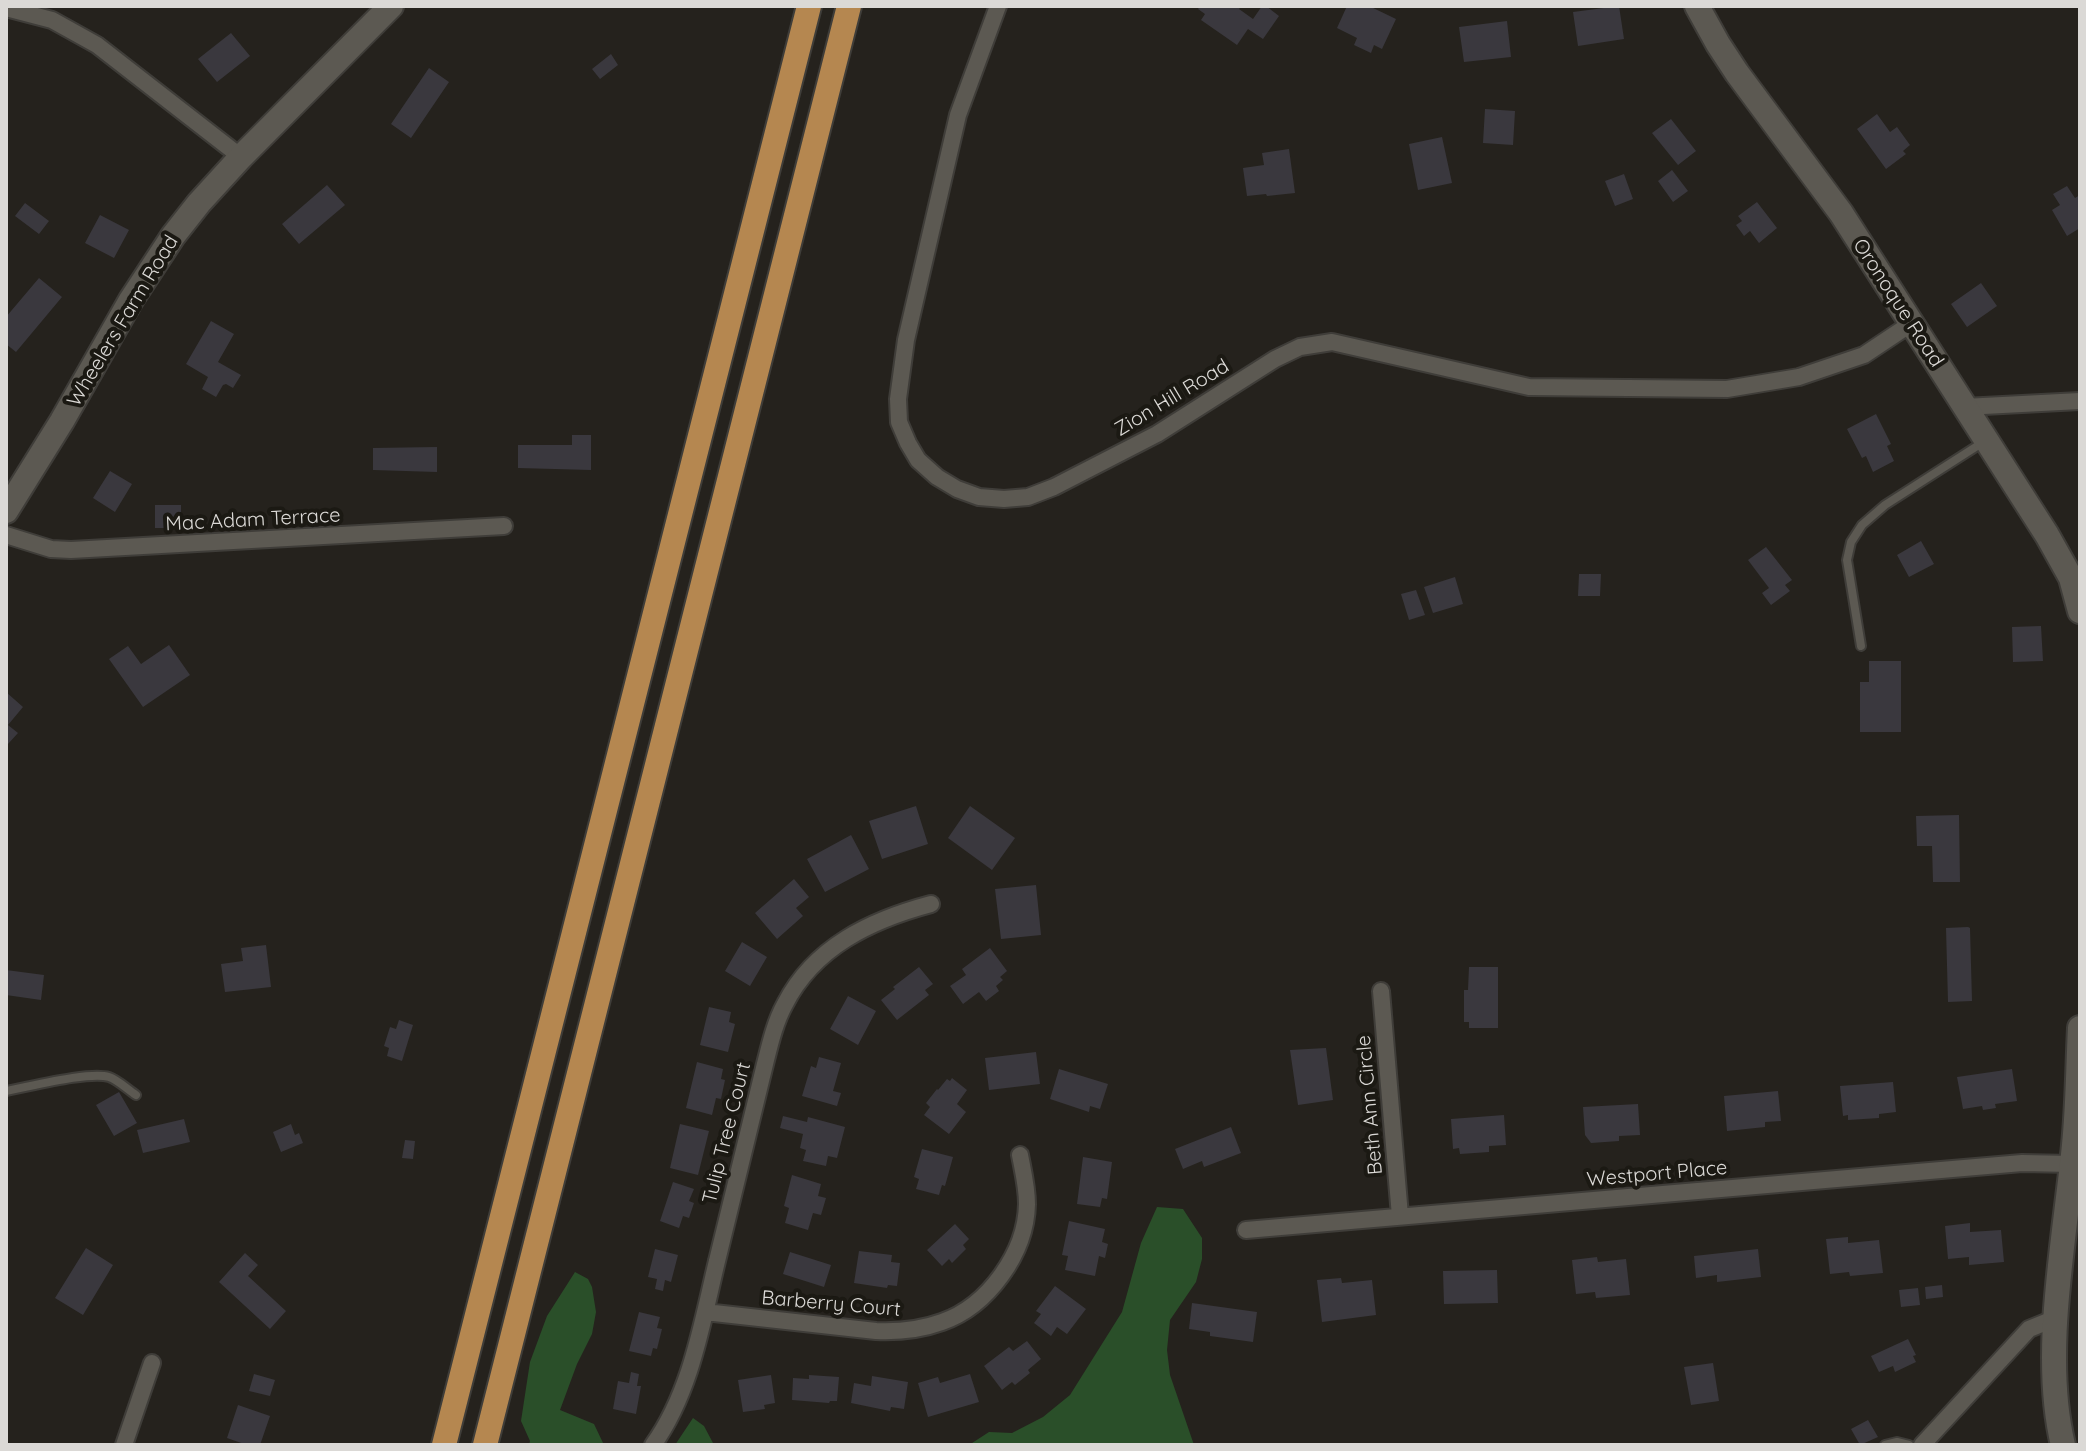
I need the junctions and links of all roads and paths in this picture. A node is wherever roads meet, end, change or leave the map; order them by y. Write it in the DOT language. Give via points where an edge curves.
graph roads {
  1 [pos="391,6"];
  2 [pos="809,6"];
  3 [pos="849,6"];
  4 [pos="998,6"];
  5 [pos="1697,6"];
  6 [pos="6,8"];
  7 [pos="241,157"];
  8 [pos="1912,323"];
  9 [pos="2080,401"];
  10 [pos="1964,407"];
  11 [pos="1986,440"];
  12 [pos="6,511"];
  13 [pos="504,526"];
  14 [pos="6,535"];
  15 [pos="2080,611"];
  16 [pos="1861,646"];
  17 [pos="931,904"];
  18 [pos="1381,991"];
  19 [pos="2080,1028"];
  20 [pos="6,1091"];
  21 [pos="136,1095"];
  22 [pos="1020,1155"];
  23 [pos="2072,1164"];
  24 [pos="1400,1216"];
  25 [pos="1246,1230"];
  26 [pos="705,1312"];
  27 [pos="2056,1318"];
  28 [pos="152,1363"];
  29 [pos="124,1445"];
  30 [pos="444,1445"];
  31 [pos="485,1445"];
  32 [pos="653,1445"];
  33 [pos="1885,1445"];
  34 [pos="1909,1445"];
  35 [pos="1922,1445"];
  36 [pos="2063,1445"];
  1 -- 7 [label="street, Wheelers Farm Road"];
  2 -- 30 [label="highway"];
  3 -- 31 [label="highway"];
  4 -- 8 [label="street, Zion Hill Road" via="958,115 906,340 898,399 899,422 918,460 937,477 979,497 1028,497 1054,487 1157,434 1300,347 1332,342 1529,387 1727,389 1799,377 1864,355"];
  5 -- 8 [label="street, Oronoque Road" via="1737,73 1841,213"];
  6 -- 7 [label="street" via="52,20 97,45"];
  7 -- 12 [label="street, Wheelers Farm Road" via="150,270"];
  8 -- 10 [label="street, Oronoque Road"];
  9 -- 10 [label="street"];
  10 -- 11 [label="street, Oronoque Road"];
  11 -- 15 [label="street, Oronoque Road" via="2061,558"];
  11 -- 16 [label="lane" via="1885,505 1851,542 1847,560"];
  13 -- 14 [label="street, Mac Adam Terrace" via="71,550"];
  17 -- 26 [label="street, Tulip Tree Court" via="880,920 833,946 784,1005"];
  18 -- 24 [label="street, Beth Ann Circle"];
  19 -- 23 [label="street"];
  20 -- 21 [label="lane" via="107,1076"];
  22 -- 26 [label="street, Barberry Court" via="1027,1204 1015,1253 983,1296 944,1322 900,1332 876,1331"];
  23 -- 24 [label="street, Westport Place" via="2006,1164"];
  23 -- 27 [label="street"];
  24 -- 25 [label="street, Westport Place"];
  26 -- 32 [label="street, Tulip Tree Court" via="679,1398"];
  27 -- 35 [label="street" via="2029,1329"];
  27 -- 36 [label="street" via="2054,1384"];
  28 -- 29 [label="street"];
  33 -- 34 [label="lane"];
}
